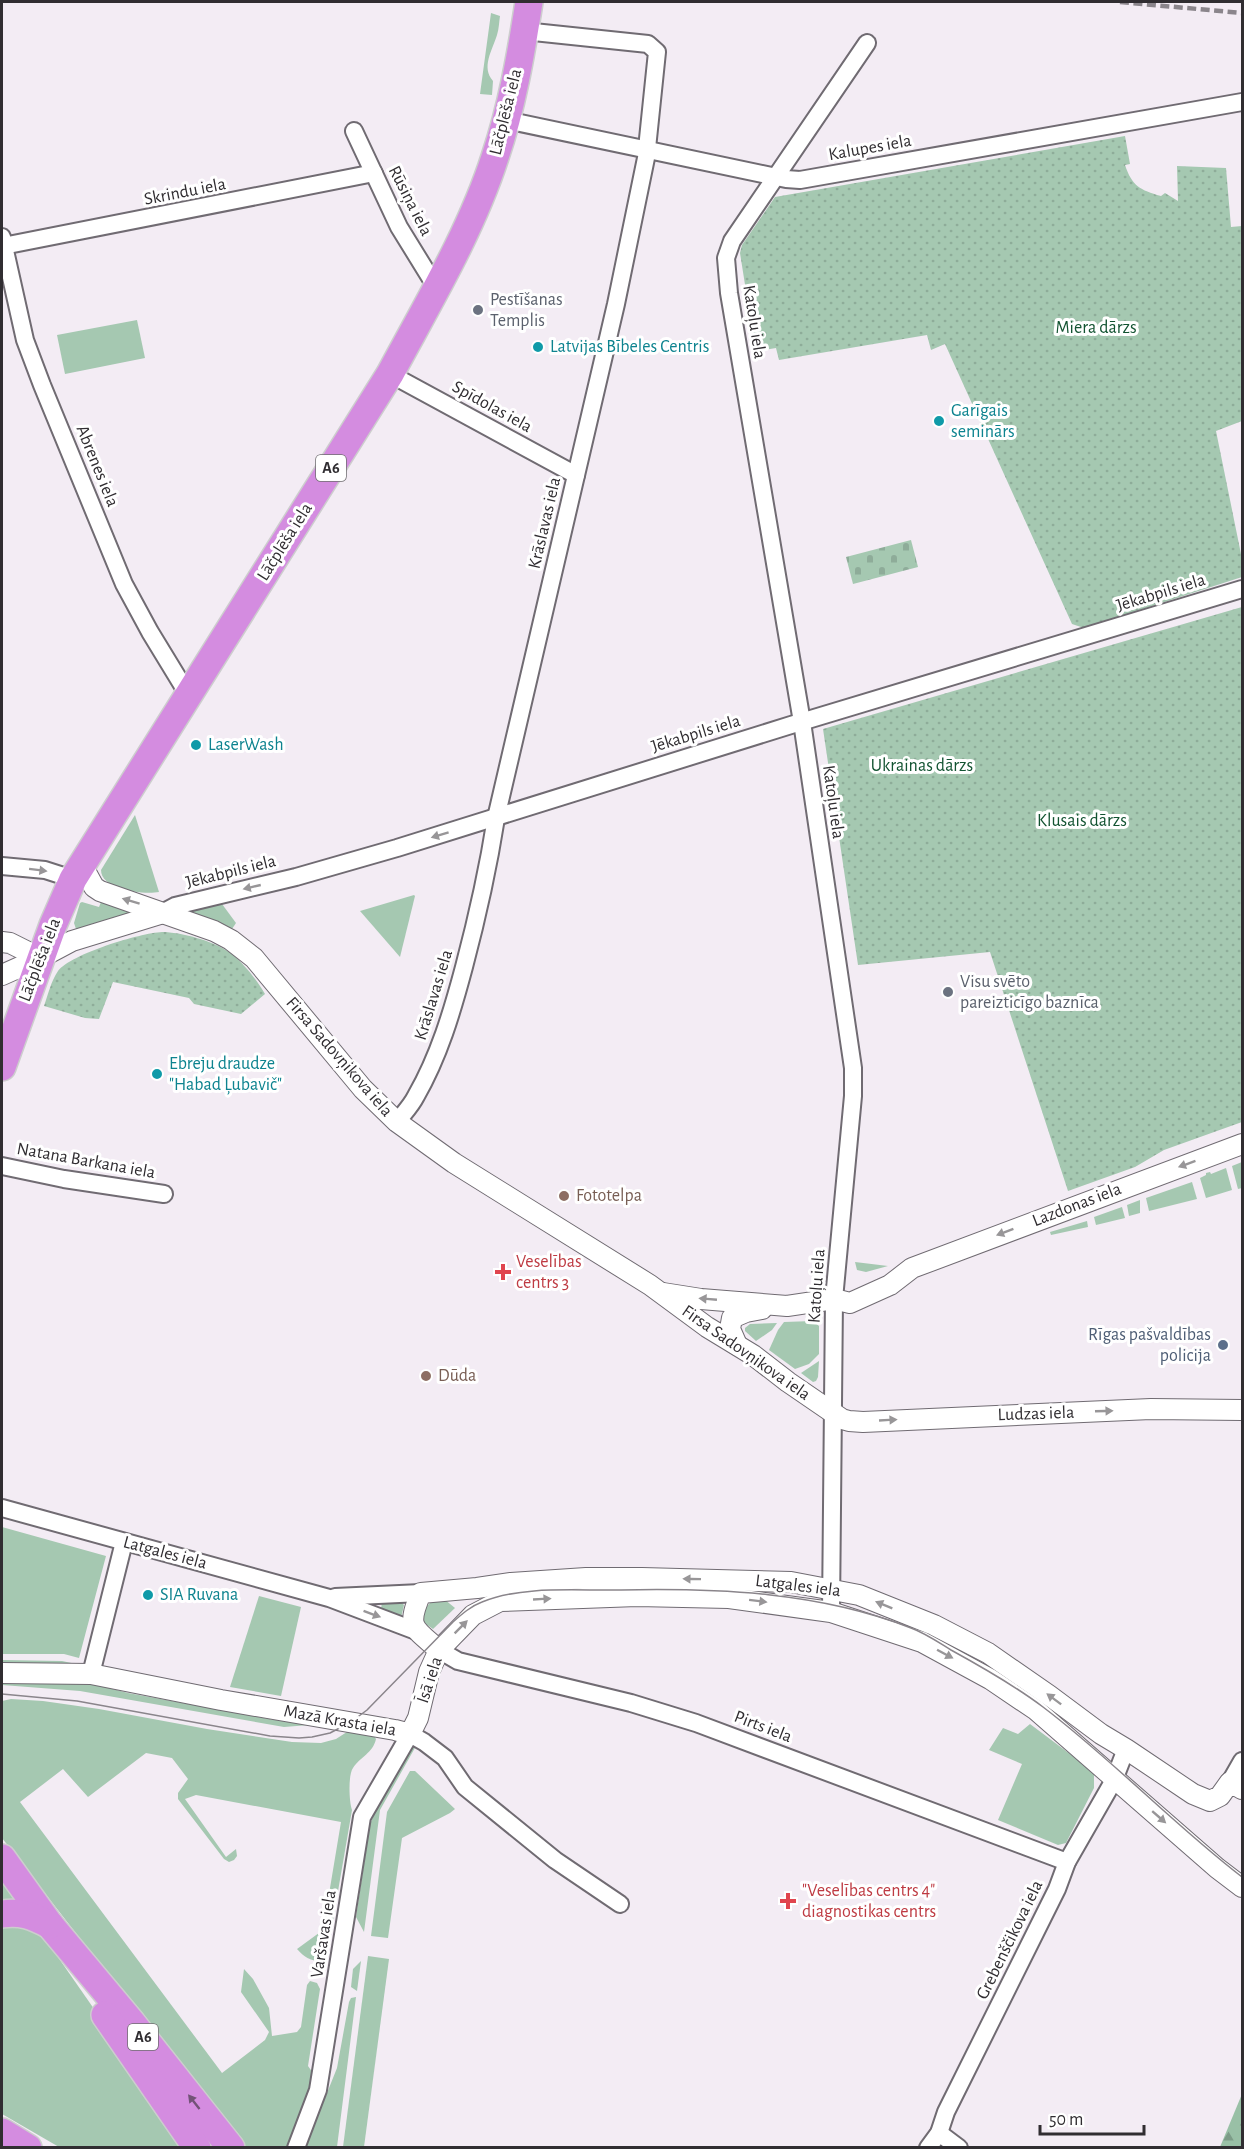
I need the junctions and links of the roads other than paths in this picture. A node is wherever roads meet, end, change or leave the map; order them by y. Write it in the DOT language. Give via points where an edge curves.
graph roads {
  1 [pos="529,2"];
  2 [pos="524,31"];
  3 [pos="867,43"];
  4 [pos="1242,102"];
  5 [pos="506,120"];
  6 [pos="354,131"];
  7 [pos="648,149"];
  8 [pos="374,173"];
  9 [pos="775,176"];
  10 [pos="2,242"];
  11 [pos="436,287"];
  12 [pos="390,374"];
  13 [pos="576,476"];
  14 [pos="1242,589"];
  15 [pos="189,696"];
  16 [pos="802,722"];
  17 [pos="496,818"];
  18 [pos="2,866"];
  19 [pos="77,872"];
  20 [pos="160,914"];
  21 [pos="2,942"];
  22 [pos="40,958"];
  23 [pos="2,975"];
  24 [pos="2,1067"];
  25 [pos="397,1122"];
  26 [pos="1242,1144"];
  27 [pos="2,1166"];
  28 [pos="164,1194"];
  29 [pos="660,1292"];
  30 [pos="834,1299"];
  31 [pos="788,1306"];
  32 [pos="737,1345"];
  33 [pos="1242,1410"];
  34 [pos="832,1413"];
  35 [pos="2,1508"];
  36 [pos="124,1542"];
  37 [pos="832,1589"];
  38 [pos="421,1593"];
  39 [pos="328,1598"];
  40 [pos="485,1608"];
  41 [pos="831,1612"];
  42 [pos="416,1631"];
  43 [pos="439,1650"];
  44 [pos="2,1673"];
  45 [pos="91,1674"];
  46 [pos="410,1734"];
  47 [pos="1126,1749"];
  48 [pos="1242,1761"];
  49 [pos="1114,1779"];
  50 [pos="1236,1786"];
  51 [pos="2,1858"];
  52 [pos="1067,1862"];
  53 [pos="1242,1887"];
  54 [pos="620,1904"];
  55 [pos="2,1914"];
  56 [pos="52,1927"];
  57 [pos="2,2132"];
  58 [pos="939,2133"];
  59 [pos="28,2148"];
  60 [pos="197,2148"];
  61 [pos="231,2148"];
  62 [pos="296,2148"];
  63 [pos="928,2148"];
  64 [pos="959,2148"];
  1 -- 2 [label="highway, Lāčplēša iela / A6"];
  2 -- 5 [label="highway, Lāčplēša iela / A6"];
  2 -- 7 [label="street, Krāslavas iela" via="654,47 657,52"];
  3 -- 9 [label="street, Katoļu iela"];
  4 -- 9 [label="street, Kalupes iela" via="827,176 800,180"];
  5 -- 7 [label="street, Kalupes iela"];
  5 -- 11 [label="highway, Lāčplēša iela / A6" via="482,193"];
  6 -- 8 [label="street, Rūsiņa iela"];
  7 -- 9 [label="street, Kalupes iela"];
  7 -- 13 [label="street, Krāslavas iela"];
  8 -- 10 [label="street, Skrindu iela"];
  8 -- 11 [label="street, Rūsiņa iela" via="399,227"];
  9 -- 16 [label="street, Katoļu iela" via="732,241 726,258 730,304"];
  10 -- 15 [label="street, Abrenes iela" via="25,340 42,386 124,584"];
  11 -- 12 [label="highway, Lāčplēša iela / A6"];
  12 -- 13 [label="street, Spīdolas iela"];
  12 -- 15 [label="highway, Lāčplēša iela / A6"];
  13 -- 17 [label="street, Krāslavas iela"];
  14 -- 16 [label="street, Jēkabpils iela"];
  15 -- 19 [label="highway, Lāčplēša iela / A6"];
  16 -- 17 [label="street, Jēkabpils iela"];
  16 -- 30 [label="street, Katoļu iela" via="853,1068"];
  17 -- 20 [label="street, Jēkabpils iela, one-way" via="296,877 175,906"];
  17 -- 25 [label="street, Krāslavas iela" via="488,868 454,1005 427,1076"];
  18 -- 19 [label="street, one-way"];
  20 -- 19 [label="street, Firsa Sadovņikova iela, one-way" via="100,891"];
  19 -- 22 [label="highway, Lāčplēša iela / A6"];
  20 -- 22 [label="street" via="72,941"];
  20 -- 25 [label="street, Firsa Sadovņikova iela" via="214,931 254,958 363,1089"];
  21 -- 22 [label="street"];
  22 -- 23 [label="street"];
  22 -- 24 [label="highway, Lāčplēša iela / A6"];
  25 -- 29 [label="street, Firsa Sadovņikova iela" via="454,1163"];
  26 -- 30 [label="street, Lazdonas iela, one-way" via="847,1289"];
  27 -- 28 [label="street, Natana Barkana iela"];
  31 -- 29 [label="street, Firsa Sadovņikova iela, one-way"];
  29 -- 32 [label="street, Firsa Sadovņikova iela"];
  30 -- 31 [label="street, Firsa Sadovņikova iela"];
  30 -- 34 [label="street, Katoļu iela"];
  31 -- 32 [label="street" via="732,1318 730,1329"];
  32 -- 34 [label="street, Firsa Sadovņikova iela"];
  34 -- 33 [label="street, Ludzas iela, one-way" via="863,1422 1151,1409"];
  34 -- 37 [label="street, Katoļu iela"];
  35 -- 36 [label="street, Latgales iela"];
  36 -- 39 [label="street, Latgales iela"];
  36 -- 45 [label="street"];
  37 -- 38 [label="street, Latgales iela, one-way" via="764,1580 586,1578"];
  37 -- 41 [label="street, Katoļu iela"];
  47 -- 37 [label="street, Latgales iela, one-way" via="988,1653 923,1621 859,1595"];
  38 -- 39 [label="street, Latgales iela"];
  38 -- 42 [label="street" via="413,1611"];
  39 -- 42 [label="street, Latgales iela, one-way"];
  40 -- 41 [label="street, Latgales iela, one-way" via="500,1601 637,1596 729,1598"];
  43 -- 40 [label="street, Īsā iela, one-way"];
  41 -- 49 [label="street, Latgales iela, one-way" via="921,1642 990,1679 1036,1710"];
  42 -- 43 [label="street, Latgales iela"];
  43 -- 46 [label="street, Īsā iela"];
  43 -- 52 [label="street, Pirts iela" via="458,1661 696,1723"];
  44 -- 45 [label="street, Mazā Krasta iela"];
  45 -- 46 [label="street, Mazā Krasta iela"];
  46 -- 54 [label="street, Mazā Krasta iela" via="445,1758 465,1787 546,1852"];
  46 -- 62 [label="street, Varšavas iela" via="362,1817 318,2090"];
  47 -- 49 [label="street, Grebenščikova iela"];
  47 -- 50 [label="street, Latgales iela" via="1210,1801"];
  48 -- 50 [label="street"];
  49 -- 52 [label="street, Grebenščikova iela"];
  49 -- 53 [label="street, Latgales iela, one-way"];
  51 -- 56 [label="highway, A6"];
  52 -- 58 [label="street, Grebenščikova iela"];
  55 -- 56 [label="highway" via="18,1912"];
  56 -- 60 [label="highway" via="93,1998"];
  61 -- 56 [label="highway, A6, one-way"];
  57 -- 59 [label="highway"];
  58 -- 63 [label="street, Grebenščikova iela"];
  58 -- 64 [label="street"];
}
